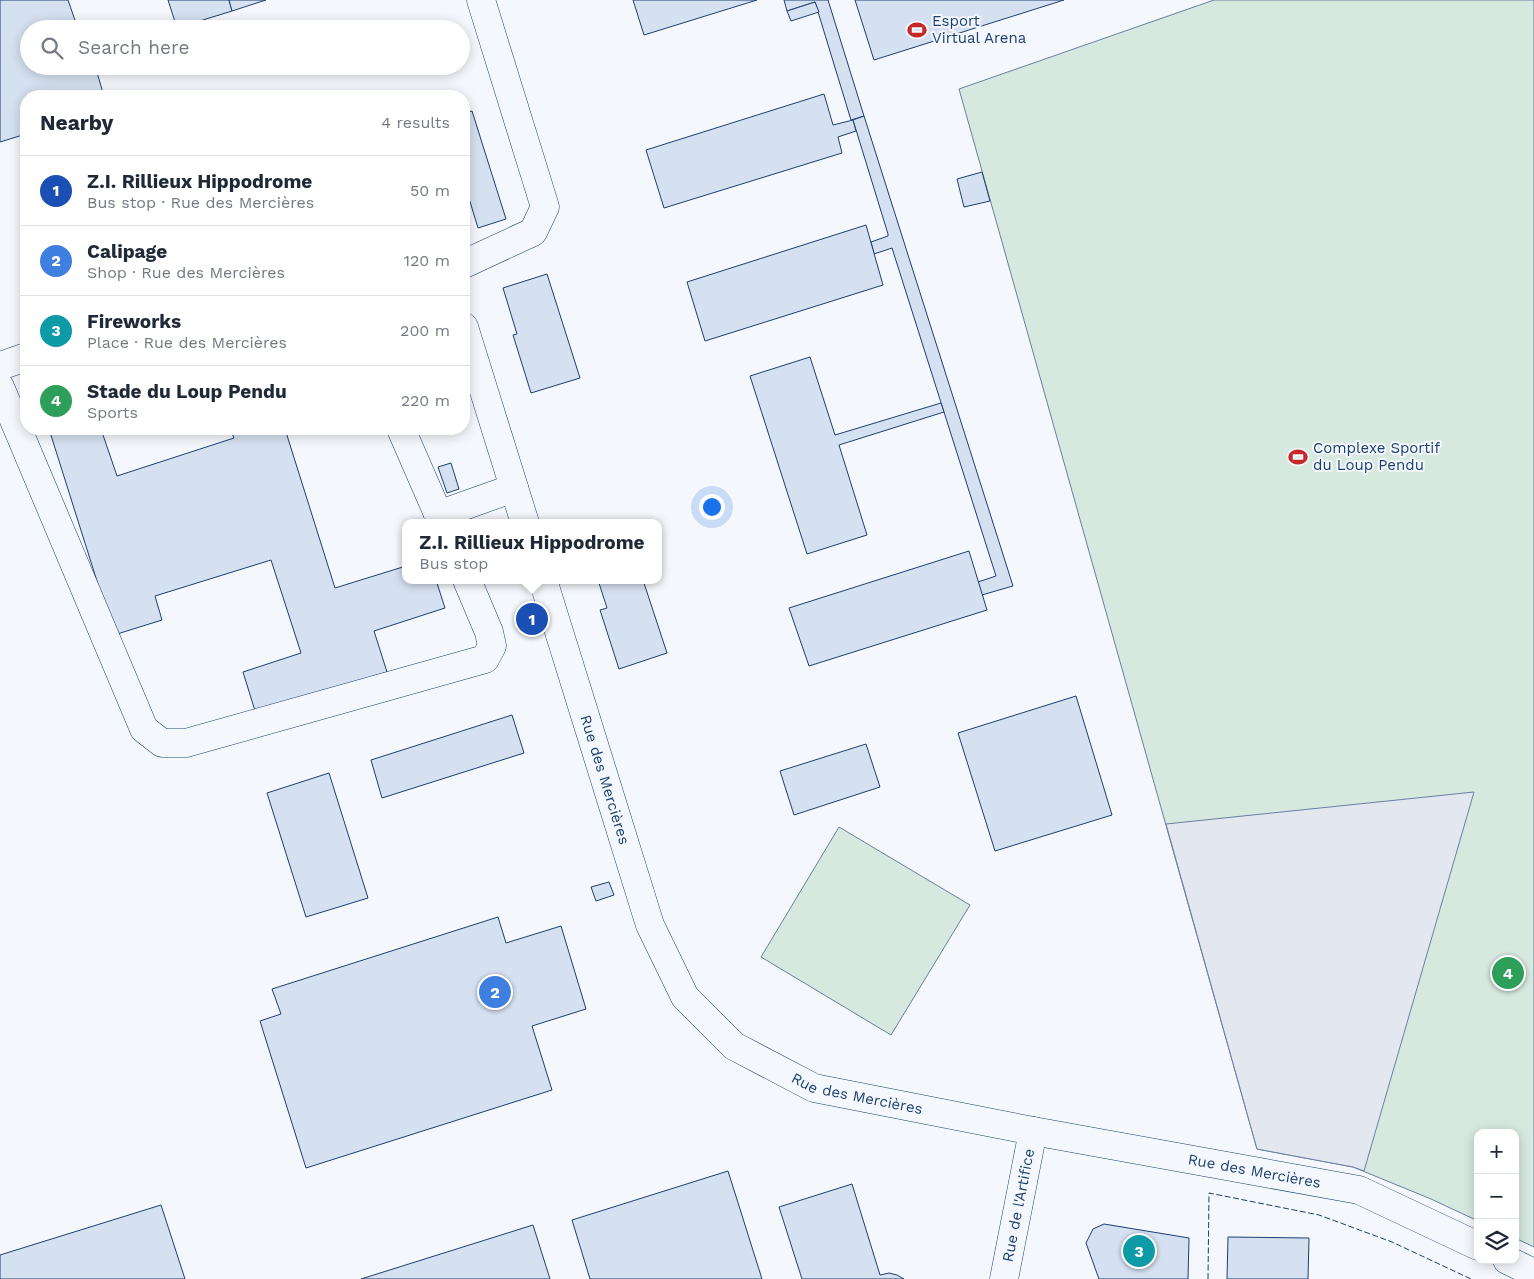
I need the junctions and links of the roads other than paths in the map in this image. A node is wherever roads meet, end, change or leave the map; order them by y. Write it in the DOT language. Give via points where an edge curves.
graph roads {
  1 [pos="481,0"];
  2 [pos="470,261"];
  3 [pos="470,346"];
  4 [pos="20,359"];
  5 [pos="0,366"];
  6 [pos="0,387"];
  7 [pos="20,434"];
  8 [pos="20,435"];
  9 [pos="404,435"];
  10 [pos="514,488"];
  11 [pos="440,519"];
  12 [pos="524,519"];
  13 [pos="468,584"];
  14 [pos="543,584"];
  15 [pos="1033,1131"];
  16 [pos="1474,1244"];
  17 [pos="1515,1264"];
  18 [pos="1534,1273"];
  19 [pos="1004,1279"];
  1 -- 2 [label="street" via="545,207 533,232"];
  3 -- 10 [label="street"];
  4 -- 5 [label="street"];
  6 -- 7 [label="street"];
  8 -- 13 [label="street" via="144,728 162,743 186,743 485,659 492,646 489,632"];
  9 -- 11 [label="street"];
  10 -- 11 [label="street"];
  10 -- 12 [label="street"];
  14 -- 15 [label="street, Rue des Mercières" via="650,925 685,997 734,1046 814,1088"];
  15 -- 16 [label="street, Rue des Mercières" via="1359,1190"];
  15 -- 19 [label="street, Rue de l'Artifice"];
  17 -- 18 [label="street"];
}
